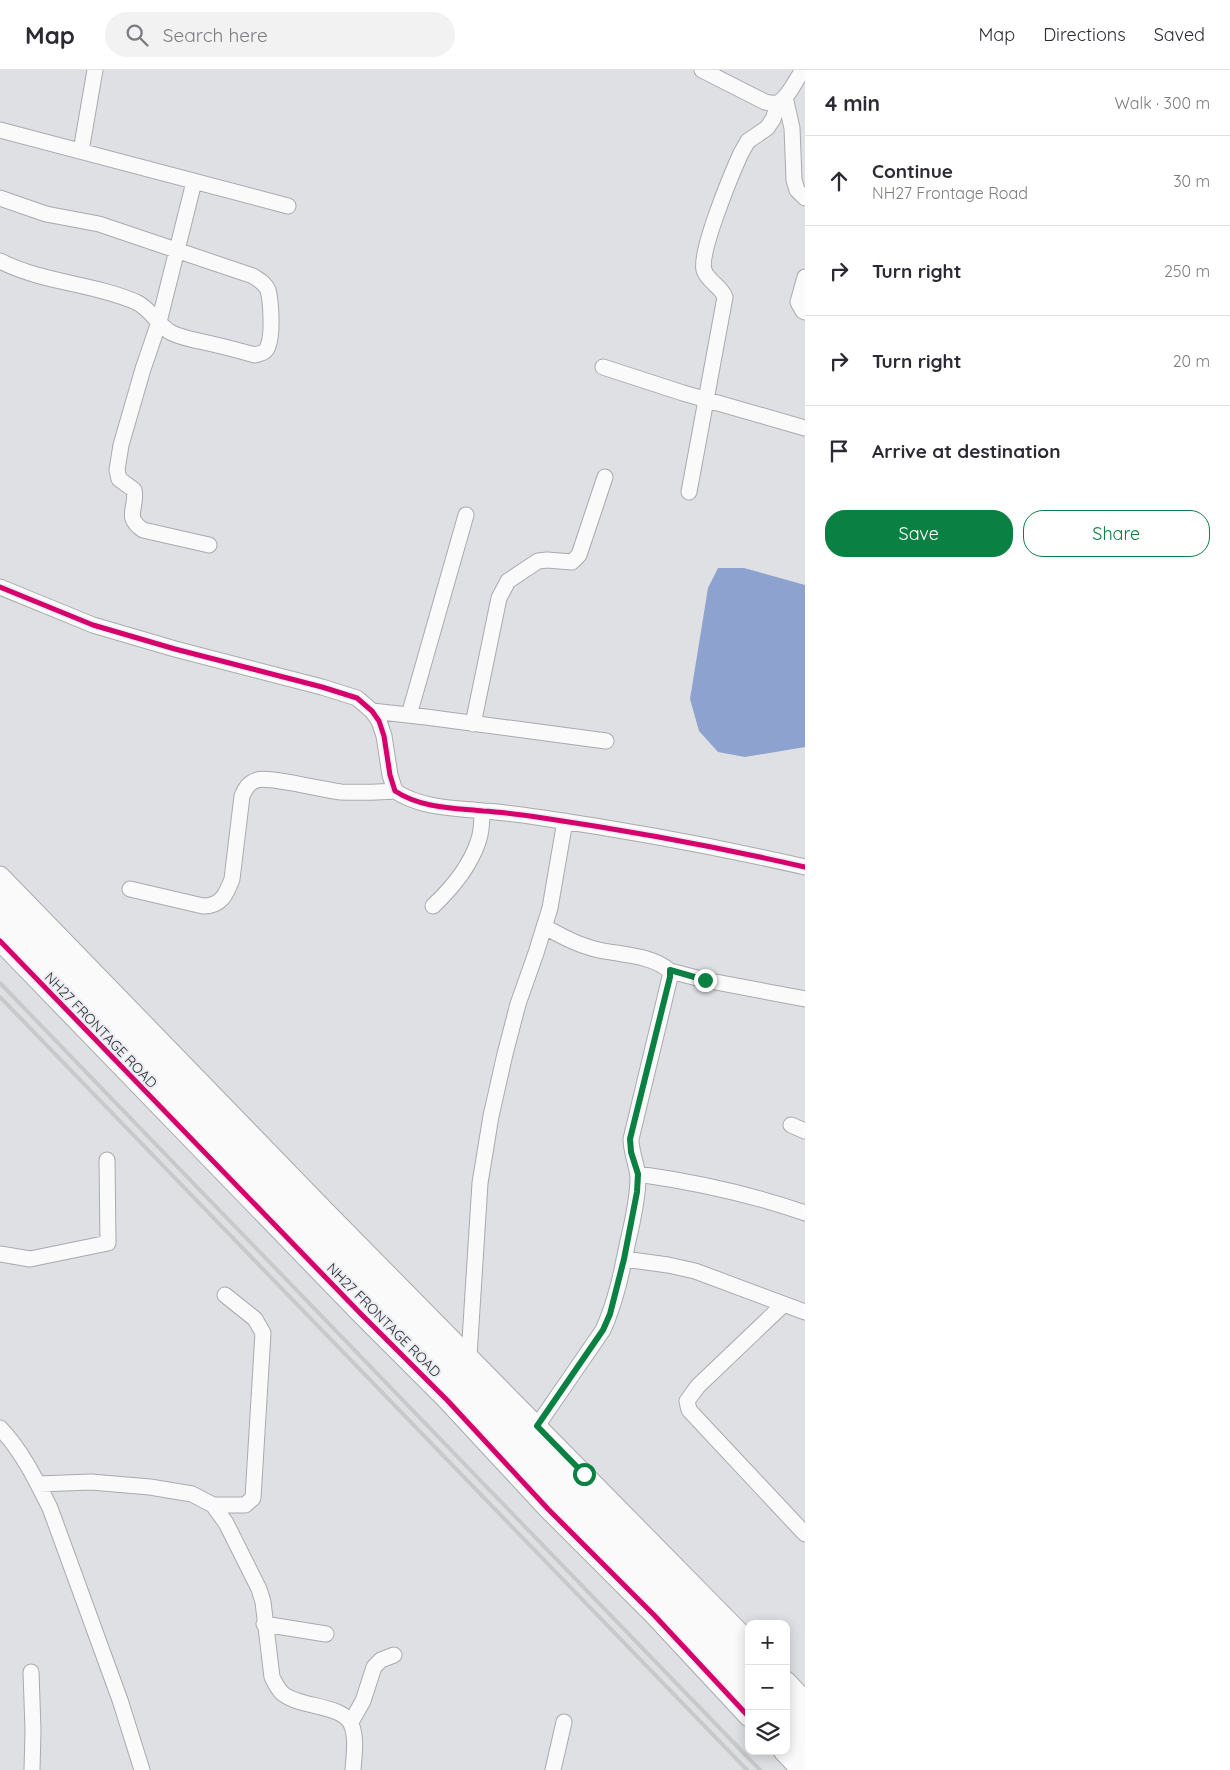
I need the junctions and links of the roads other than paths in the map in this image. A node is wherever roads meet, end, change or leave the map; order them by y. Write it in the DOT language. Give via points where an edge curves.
graph roads {
  1 [pos="95,70"];
  2 [pos="702,70"];
  3 [pos="803,70"];
  4 [pos="782,100"];
  5 [pos="0,130"];
  6 [pos="81,151"];
  7 [pos="194,182"];
  8 [pos="0,198"];
  9 [pos="805,198"];
  10 [pos="288,206"];
  11 [pos="177,252"];
  12 [pos="0,261"];
  13 [pos="805,277"];
  14 [pos="805,312"];
  15 [pos="159,322"];
  16 [pos="603,367"];
  17 [pos="706,400"];
  18 [pos="805,428"];
  19 [pos="605,477"];
  20 [pos="689,492"];
  21 [pos="466,515"];
  22 [pos="209,545"];
  23 [pos="0,587"];
  24 [pos="372,711"];
  25 [pos="409,715"];
  26 [pos="473,724"];
  27 [pos="606,741"];
  28 [pos="394,791"];
  29 [pos="482,811"];
  30 [pos="566,822"];
  31 [pos="805,867"];
  32 [pos="0,876"];
  33 [pos="130,889"];
  34 [pos="0,894"];
  35 [pos="433,906"];
  36 [pos="0,920"];
  37 [pos="545,927"];
  38 [pos="0,941"];
  39 [pos="670,970"];
  40 [pos="805,999"];
  41 [pos="107,1160"];
  42 [pos="638,1174"];
  43 [pos="805,1213"];
  44 [pos="0,1254"];
  45 [pos="624,1259"];
  46 [pos="225,1295"];
  47 [pos="784,1304"];
  48 [pos="805,1312"];
  49 [pos="469,1356"];
  50 [pos="537,1426"];
  51 [pos="0,1428"];
  52 [pos="38,1484"];
  53 [pos="213,1505"];
  54 [pos="805,1534"];
  55 [pos="264,1624"];
  56 [pos="326,1634"];
  57 [pos="745,1638"];
  58 [pos="394,1655"];
  59 [pos="745,1661"];
  60 [pos="31,1672"];
  61 [pos="790,1686"];
  62 [pos="745,1689"];
  63 [pos="799,1698"];
  64 [pos="745,1712"];
  65 [pos="351,1722"];
  66 [pos="564,1722"];
  67 [pos="805,1724"];
  68 [pos="790,1734"];
  69 [pos="805,1749"];
  70 [pos="787,1755"];
  71 [pos="32,1770"];
  72 [pos="142,1770"];
  73 [pos="353,1770"];
  74 [pos="553,1770"];
  75 [pos="802,1770"];
  1 -- 6 [label="street"];
  2 -- 4 [label="street" via="765,102 773,104"];
  3 -- 4 [label="street"];
  4 -- 9 [label="street" via="792,128 794,180 797,190"];
  4 -- 17 [label="street" via="767,128 748,141 740,153 705,251 704,270 725,297"];
  5 -- 6 [label="street"];
  6 -- 7 [label="street"];
  7 -- 10 [label="street"];
  7 -- 11 [label="street"];
  8 -- 11 [label="street" via="46,214 99,224"];
  11 -- 15 [label="street"];
  11 -- 15 [label="street" via="263,282 269,301 271,331 268,346 264,353 255,355 179,336"];
  12 -- 15 [label="street" via="43,277 136,302 147,308"];
  13 -- 14 [label="street" via="798,302"];
  15 -- 22 [label="street" via="121,445 117,470 119,480 134,490 136,496 131,516 136,526"];
  16 -- 17 [label="street"];
  17 -- 18 [label="street"];
  17 -- 20 [label="street"];
  19 -- 26 [label="street" via="578,555 572,562 538,561 503,588"];
  21 -- 25 [label="street"];
  23 -- 24 [label="street" via="92,625 340,692 357,698"];
  24 -- 25 [label="street"];
  24 -- 28 [label="street" via="384,736"];
  25 -- 26 [label="street"];
  26 -- 27 [label="street"];
  28 -- 29 [label="street" via="434,806"];
  28 -- 33 [label="street" via="340,792 270,779 258,780 246,787 242,796 232,879 221,900 212,906 202,906"];
  29 -- 30 [label="street"];
  29 -- 35 [label="street" via="481,831 474,851 454,883"];
  30 -- 31 [label="street" via="652,835"];
  30 -- 37 [label="street"];
  32 -- 49 [label="street"];
  34 -- 59 [label="highway"];
  36 -- 62 [label="highway"];
  37 -- 39 [label="street" via="574,943 656,962"];
  37 -- 49 [label="street" via="518,1004 491,1116 480,1183"];
  38 -- 64 [label="street, NH27 FRONTAGE ROAD"];
  39 -- 40 [label="street"];
  39 -- 42 [label="street" via="630,1139"];
  41 -- 44 [label="street" via="108,1243 30,1259"];
  42 -- 43 [label="street" via="697,1184"];
  42 -- 45 [label="street"];
  45 -- 47 [label="street" via="695,1271"];
  45 -- 50 [label="street" via="617,1293 603,1330"];
  46 -- 53 [label="street" via="255,1319 264,1333 253,1498 245,1505"];
  47 -- 48 [label="street"];
  47 -- 54 [label="street" via="698,1386 687,1401 689,1410"];
  49 -- 50 [label="street"];
  50 -- 57 [label="street"];
  51 -- 52 [label="street" via="20,1453"];
  52 -- 53 [label="street" via="91,1482 150,1487 192,1494"];
  52 -- 72 [label="street" via="102,1648"];
  53 -- 55 [label="street" via="226,1523 259,1589"];
  55 -- 56 [label="street"];
  55 -- 65 [label="street" via="272,1677 282,1693 300,1702 329,1709"];
  58 -- 65 [label="street" via="374,1666 363,1701"];
  60 -- 71 [label="street"];
  61 -- 63 [label="street"];
  63 -- 67 [label="highway"];
  65 -- 73 [label="street"];
  66 -- 74 [label="street"];
  68 -- 69 [label="highway"];
  70 -- 75 [label="street"];
}
